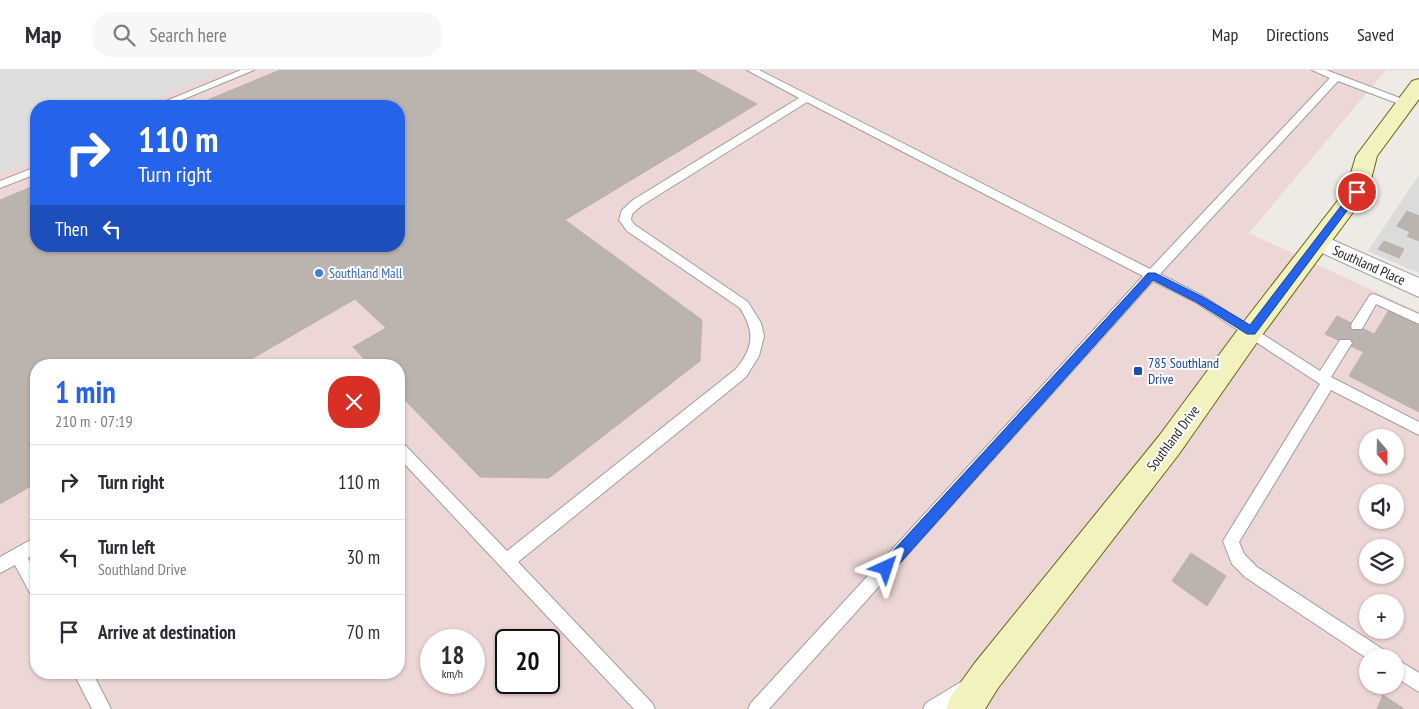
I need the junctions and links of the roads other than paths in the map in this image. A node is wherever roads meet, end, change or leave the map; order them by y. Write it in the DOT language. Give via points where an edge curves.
graph roads {
  1 [pos="249,70"];
  2 [pos="752,70"];
  3 [pos="1316,70"];
  4 [pos="1336,77"];
  5 [pos="1419,85"];
  6 [pos="805,98"];
  7 [pos="174,100"];
  8 [pos="1405,102"];
  9 [pos="30,172"];
  10 [pos="0,185"];
  11 [pos="1318,242"];
  12 [pos="1152,275"];
  13 [pos="1419,288"];
  14 [pos="1419,319"];
  15 [pos="1357,326"];
  16 [pos="1251,331"];
  17 [pos="1345,343"];
  18 [pos="1325,380"];
  19 [pos="1419,430"];
  20 [pos="405,454"];
  21 [pos="30,548"];
  22 [pos="18,555"];
  23 [pos="506,562"];
  24 [pos="0,566"];
  25 [pos="30,577"];
  26 [pos="1367,649"];
  27 [pos="1404,673"];
  28 [pos="986,676"];
  29 [pos="86,679"];
  30 [pos="1419,683"];
  31 [pos="102,709"];
  32 [pos="646,709"];
  33 [pos="758,709"];
  34 [pos="932,709"];
  35 [pos="964,709"];
  1 -- 7 [label="lane"];
  2 -- 6 [label="lane"];
  3 -- 4 [label="lane"];
  4 -- 8 [label="lane"];
  4 -- 12 [label="lane"];
  5 -- 8 [label="main road, Southland Drive"];
  6 -- 12 [label="lane"];
  6 -- 23 [label="lane" via="636,203 626,213 631,228 744,305 756,325 756,345 751,360 741,372"];
  8 -- 11 [label="main road, Southland Drive" via="1367,156 1357,192"];
  9 -- 10 [label="lane"];
  11 -- 13 [label="street, Southland Place"];
  11 -- 16 [label="main road, Southland Drive"];
  12 -- 16 [label="lane"];
  12 -- 33 [label="lane"];
  14 -- 15 [label="lane" via="1374,298"];
  16 -- 18 [label="lane"];
  16 -- 28 [label="main road, Southland Drive" via="1169,445"];
  17 -- 18 [label="lane"];
  18 -- 19 [label="lane"];
  18 -- 26 [label="lane" via="1231,541 1238,559 1251,572"];
  20 -- 23 [label="lane"];
  21 -- 22 [label="lane"];
  22 -- 24 [label="lane"];
  22 -- 25 [label="lane"];
  23 -- 32 [label="lane"];
  27 -- 30 [label="lane"];
  28 -- 34 [label="lane"];
  28 -- 35 [label="main road, Southland Drive"];
  29 -- 31 [label="lane"];
}
